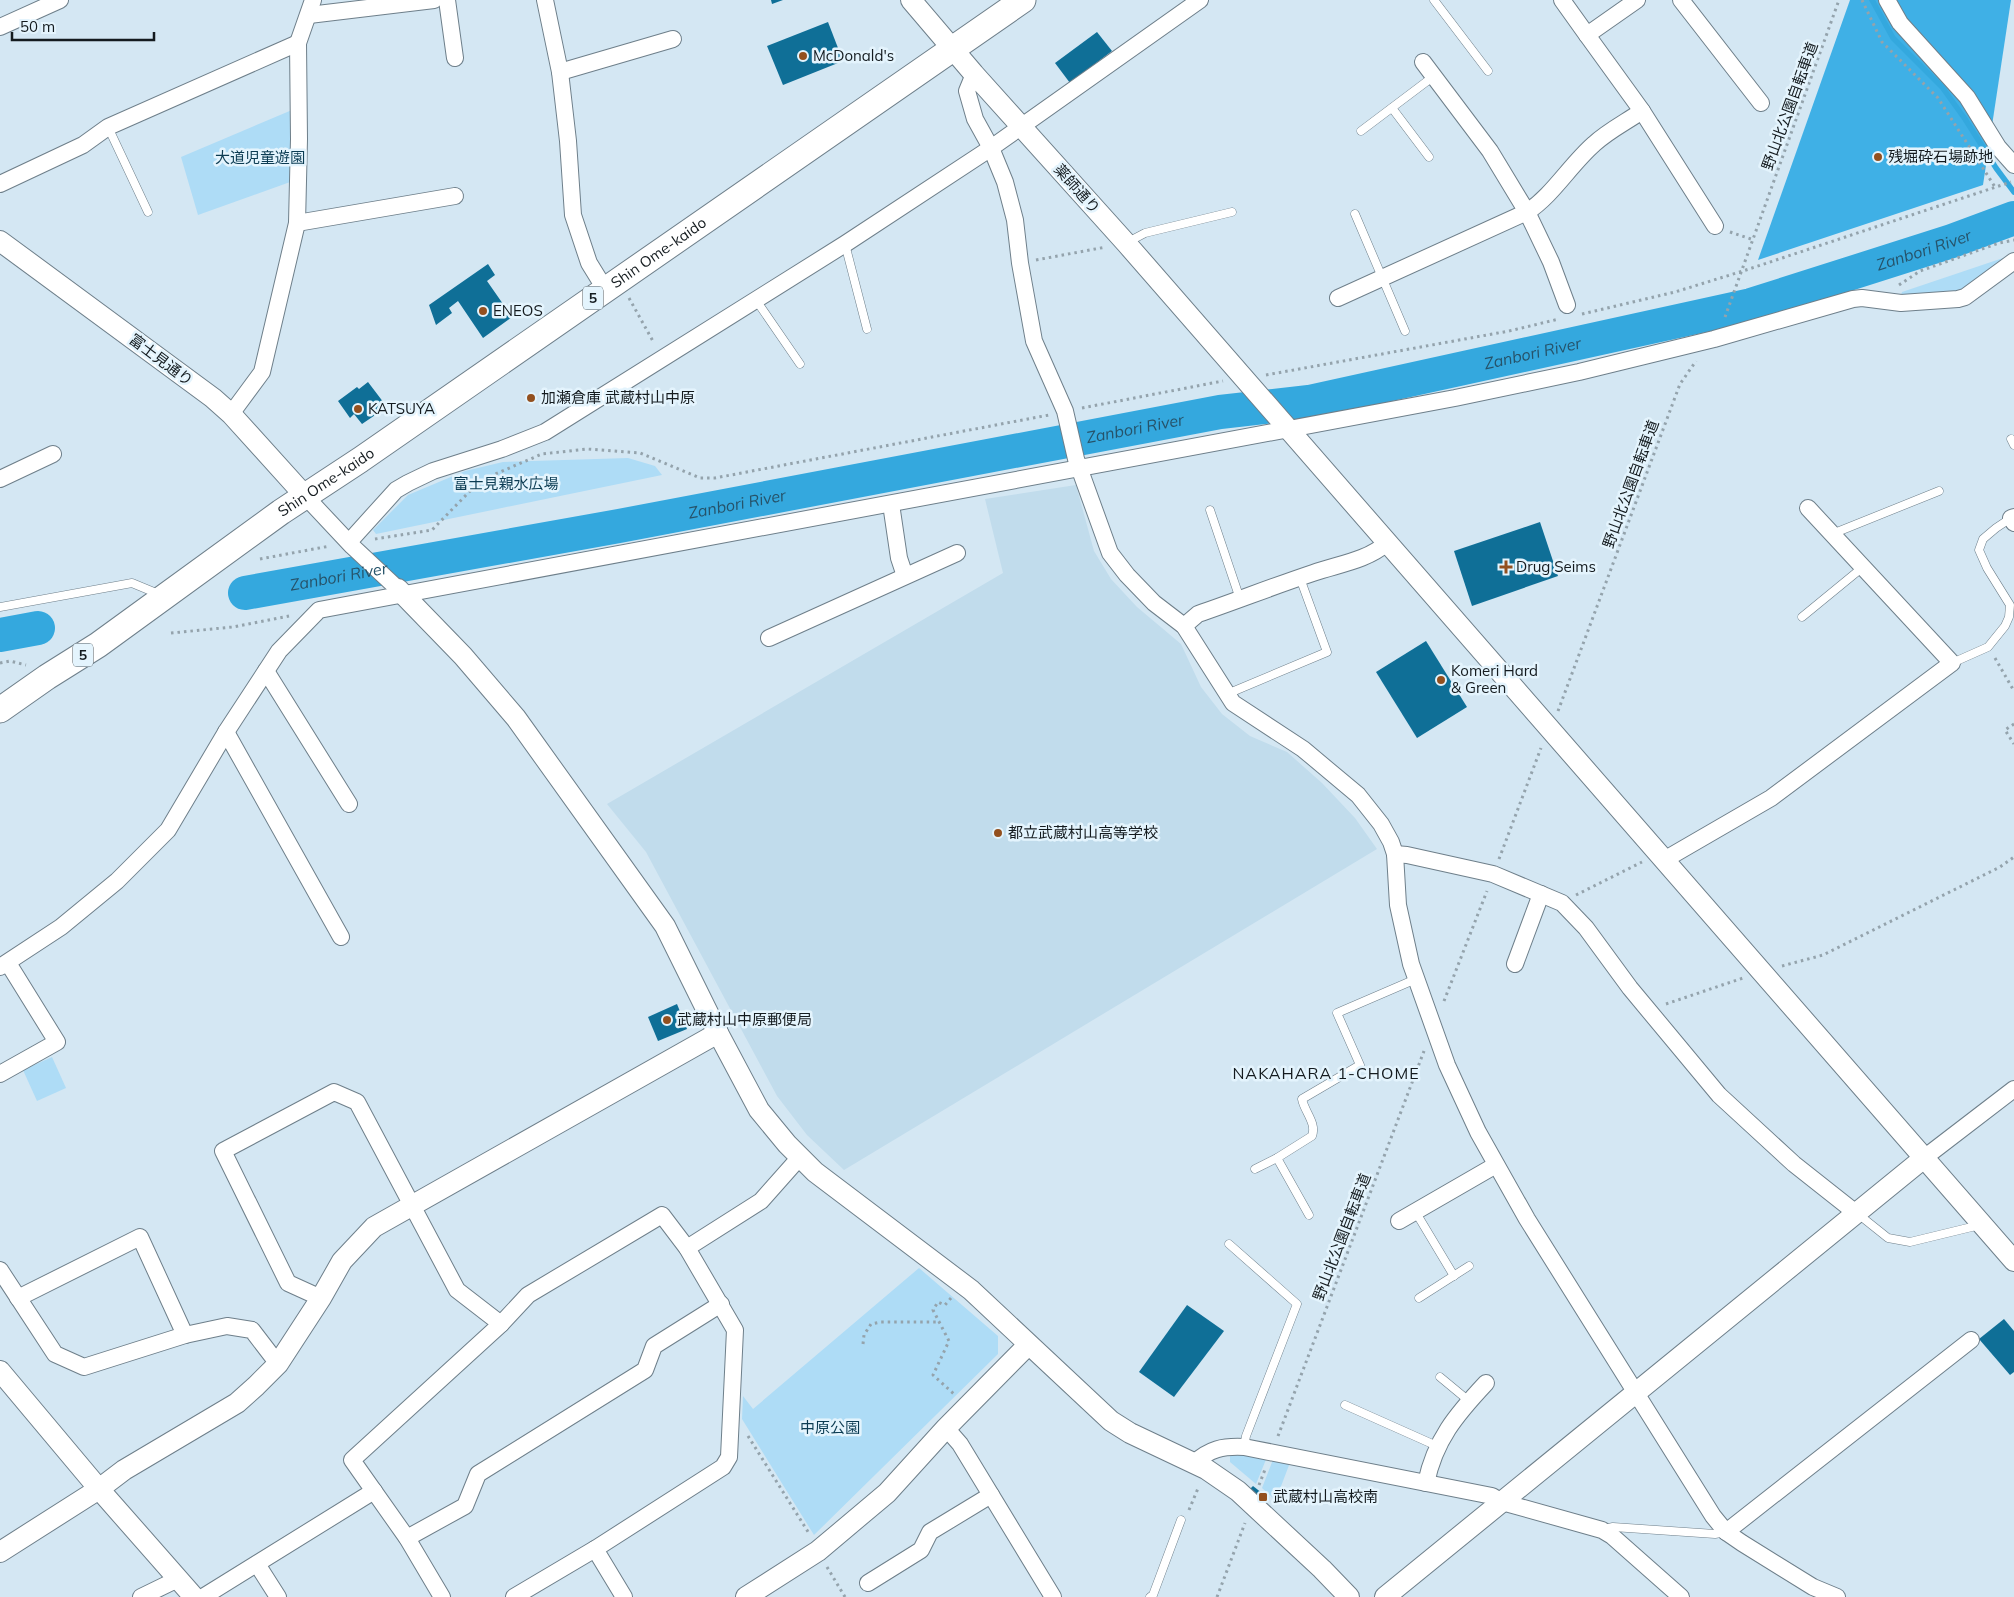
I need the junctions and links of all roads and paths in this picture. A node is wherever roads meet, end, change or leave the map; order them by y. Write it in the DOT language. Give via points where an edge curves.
graph roads {
  1 [pos="60,0"];
  2 [pos="434,0"];
  3 [pos="447,0"];
  4 [pos="545,0"];
  5 [pos="911,0"];
  6 [pos="1023,0"];
  7 [pos="1200,0"];
  8 [pos="1434,0"];
  9 [pos="1562,0"];
  10 [pos="1638,0"];
  11 [pos="1682,0"];
  12 [pos="1839,0"];
  13 [pos="1862,0"];
  14 [pos="1887,0"];
  15 [pos="311,8"];
  16 [pos="0,27"];
  17 [pos="1587,35"];
  18 [pos="673,39"];
  19 [pos="298,43"];
  20 [pos="954,48"];
  21 [pos="455,58"];
  22 [pos="1423,62"];
  23 [pos="1488,71"];
  24 [pos="560,72"];
  25 [pos="974,74"];
  26 [pos="1434,76"];
  27 [pos="1761,103"];
  28 [pos="1392,108"];
  29 [pos="1642,111"];
  30 [pos="1021,126"];
  31 [pos="108,127"];
  32 [pos="1361,131"];
  33 [pos="991,148"];
  34 [pos="1429,157"];
  35 [pos="2014,165"];
  36 [pos="2014,181"];
  37 [pos="0,184"];
  38 [pos="1996,187"];
  39 [pos="456,196"];
  40 [pos="148,212"];
  41 [pos="1232,212"];
  42 [pos="1527,212"];
  43 [pos="1355,214"];
  44 [pos="297,224"];
  45 [pos="1716,226"];
  46 [pos="1733,233"];
  47 [pos="1754,240"];
  48 [pos="2014,240"];
  49 [pos="0,241"];
  50 [pos="845,244"];
  51 [pos="1118,244"];
  52 [pos="2014,261"];
  53 [pos="1020,263"];
  54 [pos="1743,271"];
  55 [pos="1382,278"];
  56 [pos="612,284"];
  57 [pos="1897,286"];
  58 [pos="1338,298"];
  59 [pos="756,300"];
  60 [pos="1570,313"];
  61 [pos="1724,322"];
  62 [pos="867,329"];
  63 [pos="1405,331"];
  64 [pos="1699,357"];
  65 [pos="662,359"];
  66 [pos="800,364"];
  67 [pos="1245,380"];
  68 [pos="231,414"];
  69 [pos="1067,414"];
  70 [pos="1286,426"];
  71 [pos="52,454"];
  72 [pos="1078,463"];
  73 [pos="0,479"];
  74 [pos="1939,491"];
  75 [pos="306,496"];
  76 [pos="891,504"];
  77 [pos="1808,508"];
  78 [pos="1210,510"];
  79 [pos="2013,519"];
  80 [pos="1832,534"];
  81 [pos="374,539"];
  82 [pos="1387,543"];
  83 [pos="345,544"];
  84 [pos="957,553"];
  85 [pos="260,559"];
  86 [pos="1863,567"];
  87 [pos="905,576"];
  88 [pos="1300,578"];
  89 [pos="400,591"];
  90 [pos="163,596"];
  91 [pos="1240,599"];
  92 [pos="0,607"];
  93 [pos="319,610"];
  94 [pos="1802,616"];
  95 [pos="1184,626"];
  96 [pos="171,633"];
  97 [pos="769,638"];
  98 [pos="1988,646"];
  99 [pos="0,663"];
  100 [pos="1952,663"];
  101 [pos="27,666"];
  102 [pos="266,671"];
  103 [pos="2014,691"];
  104 [pos="1226,694"];
  105 [pos="0,710"];
  106 [pos="1556,716"];
  107 [pos="2014,724"];
  108 [pos="226,732"];
  109 [pos="1543,743"];
  110 [pos="2014,744"];
  111 [pos="349,804"];
  112 [pos="1395,854"];
  113 [pos="1660,855"];
  114 [pos="2014,857"];
  115 [pos="1498,862"];
  116 [pos="1488,887"];
  117 [pos="1541,894"];
  118 [pos="1562,902"];
  119 [pos="341,937"];
  120 [pos="1515,964"];
  121 [pos="4,965"];
  122 [pos="1762,972"];
  123 [pos="1416,980"];
  124 [pos="1442,1005"];
  125 [pos="1648,1010"];
  126 [pos="718,1033"];
  127 [pos="1427,1044"];
  128 [pos="0,1074"];
  129 [pos="2014,1089"];
  130 [pos="800,1157"];
  131 [pos="1276,1158"];
  132 [pos="1924,1158"];
  133 [pos="1496,1165"];
  134 [pos="1255,1169"];
  135 [pos="410,1206"];
  136 [pos="1414,1211"];
  137 [pos="1856,1213"];
  138 [pos="1309,1215"];
  139 [pos="1399,1221"];
  140 [pos="1982,1224"];
  141 [pos="1229,1244"];
  142 [pos="687,1248"];
  143 [pos="2014,1261"];
  144 [pos="1469,1266"];
  145 [pos="0,1270"];
  146 [pos="1454,1276"];
  147 [pos="956,1294"];
  148 [pos="18,1298"];
  149 [pos="321,1298"];
  150 [pos="1419,1298"];
  151 [pos="721,1304"];
  152 [pos="940,1322"];
  153 [pos="501,1324"];
  154 [pos="185,1335"];
  155 [pos="1971,1340"];
  156 [pos="863,1344"];
  157 [pos="1028,1345"];
  158 [pos="278,1364"];
  159 [pos="0,1372"];
  160 [pos="1440,1377"];
  161 [pos="1486,1384"];
  162 [pos="1636,1393"];
  163 [pos="958,1398"];
  164 [pos="1469,1401"];
  165 [pos="1345,1404"];
  166 [pos="946,1428"];
  167 [pos="744,1429"];
  168 [pos="1275,1444"];
  169 [pos="1437,1446"];
  170 [pos="1244,1447"];
  171 [pos="1269,1459"];
  172 [pos="1198,1472"];
  173 [pos="1426,1483"];
  174 [pos="1258,1487"];
  175 [pos="99,1489"];
  176 [pos="374,1492"];
  177 [pos="991,1495"];
  178 [pos="1502,1502"];
  179 [pos="1181,1520"];
  180 [pos="1246,1520"];
  181 [pos="1602,1530"];
  182 [pos="1726,1532"];
  183 [pos="407,1538"];
  184 [pos="813,1540"];
  185 [pos="595,1549"];
  186 [pos="0,1552"];
  187 [pos="824,1562"];
  188 [pos="257,1564"];
  189 [pos="178,1579"];
  190 [pos="868,1583"];
  191 [pos="1048,1596"];
  192 [pos="141,1597"];
  193 [pos="194,1597"];
  194 [pos="203,1597"];
  195 [pos="278,1597"];
  196 [pos="442,1597"];
  197 [pos="514,1597"];
  198 [pos="624,1597"];
  199 [pos="746,1597"];
  200 [pos="845,1597"];
  201 [pos="1150,1597"];
  202 [pos="1217,1597"];
  203 [pos="1349,1597"];
  204 [pos="1385,1597"];
  205 [pos="1681,1597"];
  206 [pos="1836,1597"];
  1 -- 16 [label="street"];
  2 -- 15 [label="street"];
  3 -- 21 [label="street"];
  4 -- 24 [label="street"];
  5 -- 20 [label="street, 薬師通り"];
  6 -- 20 [label="main road, Shin Ome-kaido / 5"];
  7 -- 30 [label="street"];
  8 -- 23 [label="lane"];
  9 -- 17 [label="street"];
  10 -- 17 [label="street"];
  11 -- 27 [label="street"];
  12 -- 47 [label="path, 野山北公園自転車道"];
  13 -- 38 [label="path" via="1882,42 1938,98"];
  14 -- 35 [label="street" via="1900,23 1967,97 1998,147"];
  15 -- 19 [label="street"];
  17 -- 29 [label="street"];
  18 -- 24 [label="street"];
  19 -- 31 [label="street"];
  19 -- 44 [label="street"];
  20 -- 25 [label="street, 薬師通り"];
  20 -- 56 [label="main road, Shin Ome-kaido / 5"];
  22 -- 26 [label="street"];
  24 -- 56 [label="street" via="573,215 589,263"];
  25 -- 30 [label="street, 薬師通り"];
  25 -- 33 [label="street" via="967,91 976,119"];
  26 -- 28 [label="lane"];
  26 -- 42 [label="street" via="1490,150"];
  28 -- 32 [label="lane"];
  28 -- 34 [label="lane"];
  29 -- 42 [label="street" via="1595,143 1540,204"];
  29 -- 45 [label="street"];
  30 -- 33 [label="street"];
  30 -- 51 [label="street, 薬師通り"];
  31 -- 37 [label="street" via="83,145"];
  31 -- 40 [label="lane"];
  33 -- 50 [label="street"];
  33 -- 53 [label="street" via="1015,220"];
  36 -- 38 [label="path"];
  38 -- 54 [label="path"];
  39 -- 44 [label="street"];
  41 -- 51 [label="lane" via="1145,233"];
  42 -- 55 [label="street"];
  42 -- 60 [label="street"];
  43 -- 55 [label="lane"];
  44 -- 68 [label="street" via="262,372"];
  46 -- 47 [label="path"];
  47 -- 54 [label="path, 野山北公園自転車道"];
  48 -- 57 [label="path" via="1920,271"];
  49 -- 68 [label="street, 富士見通り"];
  50 -- 59 [label="street"];
  50 -- 62 [label="lane"];
  51 -- 53 [label="path"];
  51 -- 67 [label="street, 薬師通り"];
  52 -- 70 [label="street" via="1958,299 1900,303 1853,299 1714,339 1579,372"];
  53 -- 69 [label="street" via="1034,341"];
  54 -- 60 [label="path" via="1675,292"];
  54 -- 61 [label="path, 野山北公園自転車道"];
  55 -- 58 [label="street"];
  55 -- 63 [label="lane"];
  56 -- 65 [label="path"];
  56 -- 75 [label="main road, Shin Ome-kaido / 5"];
  59 -- 65 [label="street"];
  59 -- 66 [label="lane"];
  60 -- 67 [label="path" via="1509,331"];
  64 -- 106 [label="path, 野山北公園自転車道" via="1680,384"];
  65 -- 83 [label="street" via="545,432 433,471 396,490"];
  67 -- 69 [label="path"];
  67 -- 70 [label="street, 薬師通り"];
  68 -- 75 [label="street, 富士見通り"];
  69 -- 72 [label="street"];
  69 -- 81 [label="path" via="715,478 700,478 640,453 587,449 542,454 478,485 432,530"];
  70 -- 72 [label="street"];
  70 -- 82 [label="street, 薬師通り"];
  71 -- 73 [label="street"];
  72 -- 76 [label="street"];
  72 -- 95 [label="street" via="1110,553 1154,603"];
  74 -- 80 [label="lane"];
  75 -- 83 [label="street"];
  75 -- 90 [label="main road, Shin Ome-kaido / 5"];
  76 -- 87 [label="street"];
  76 -- 89 [label="street"];
  77 -- 80 [label="street"];
  78 -- 91 [label="lane"];
  79 -- 98 [label="lane" via="1982,539 1979,550 2010,605 2006,626"];
  80 -- 86 [label="street"];
  82 -- 88 [label="street" via="1370,554"];
  82 -- 113 [label="street, 薬師通り"];
  83 -- 85 [label="path"];
  83 -- 89 [label="street"];
  84 -- 87 [label="street"];
  86 -- 94 [label="lane"];
  86 -- 100 [label="street"];
  87 -- 97 [label="street"];
  88 -- 91 [label="street"];
  88 -- 104 [label="lane" via="1327,652"];
  89 -- 93 [label="street"];
  89 -- 126 [label="street" via="463,656 516,718 665,926"];
  90 -- 92 [label="lane" via="132,583"];
  90 -- 105 [label="main road, Shin Ome-kaido / 5" via="98,645"];
  91 -- 95 [label="street" via="1198,614"];
  93 -- 96 [label="path" via="233,626"];
  93 -- 102 [label="street" via="279,651"];
  95 -- 104 [label="street"];
  98 -- 100 [label="lane"];
  98 -- 103 [label="path"];
  99 -- 101 [label="path" via="10,661"];
  100 -- 113 [label="street" via="1771,798"];
  102 -- 108 [label="street"];
  102 -- 111 [label="street"];
  104 -- 112 [label="street" via="1240,709 1291,740 1358,795 1378,819"];
  107 -- 110 [label="path" via="2005,730"];
  108 -- 119 [label="street"];
  108 -- 121 [label="street" via="168,830 117,880 61,927"];
  109 -- 115 [label="path"];
  112 -- 117 [label="street" via="1493,874"];
  112 -- 123 [label="street" via="1398,905"];
  113 -- 118 [label="path"];
  113 -- 122 [label="street, 薬師通り"];
  114 -- 122 [label="path" via="2000,867 1823,955"];
  116 -- 124 [label="path"];
  117 -- 118 [label="street"];
  117 -- 120 [label="street"];
  118 -- 125 [label="street" via="1586,928"];
  121 -- 128 [label="street" via="57,1042"];
  122 -- 125 [label="path"];
  122 -- 132 [label="street, 薬師通り"];
  123 -- 131 [label="lane" via="1337,1013 1360,1065 1302,1099 1314,1133"];
  123 -- 133 [label="street" via="1448,1066"];
  125 -- 137 [label="street" via="1719,1095 1794,1164"];
  126 -- 130 [label="street" via="759,1110"];
  126 -- 135 [label="street"];
  127 -- 168 [label="path, 野山北公園自転車道"];
  129 -- 132 [label="street"];
  130 -- 142 [label="street" via="761,1201"];
  130 -- 157 [label="street" via="815,1172 971,1290"];
  131 -- 134 [label="lane"];
  131 -- 138 [label="lane"];
  132 -- 137 [label="street"];
  132 -- 140 [label="street, 薬師通り"];
  133 -- 136 [label="street"];
  133 -- 162 [label="street"];
  135 -- 149 [label="street" via="374,1227 342,1261"];
  135 -- 149 [label="street" via="357,1102 334,1092 223,1151 288,1283"];
  135 -- 153 [label="street" via="457,1290"];
  136 -- 139 [label="street"];
  136 -- 146 [label="lane"];
  137 -- 140 [label="lane" via="1888,1238 1910,1242"];
  137 -- 162 [label="street"];
  140 -- 143 [label="street, 薬師通り"];
  141 -- 170 [label="lane" via="1297,1304"];
  142 -- 151 [label="street"];
  142 -- 153 [label="street" via="662,1215 528,1295"];
  144 -- 146 [label="lane"];
  145 -- 148 [label="street"];
  146 -- 150 [label="lane"];
  147 -- 152 [label="path" via="945,1305 938,1302 933,1310"];
  148 -- 154 [label="street" via="55,1354 84,1367"];
  148 -- 154 [label="street" via="140,1237"];
  149 -- 158 [label="street"];
  151 -- 183 [label="street" via="654,1346 645,1370 478,1474 465,1506"];
  151 -- 185 [label="street" via="736,1330 727,1463"];
  152 -- 156 [label="path" via="871,1324"];
  152 -- 163 [label="path" via="949,1341 933,1375"];
  153 -- 176 [label="street" via="352,1460"];
  154 -- 158 [label="street" via="227,1326 252,1330"];
  155 -- 182 [label="street"];
  157 -- 166 [label="street"];
  157 -- 172 [label="street" via="1117,1425"];
  158 -- 175 [label="street" via="237,1403 124,1470"];
  159 -- 175 [label="street"];
  160 -- 164 [label="lane"];
  161 -- 164 [label="street"];
  162 -- 178 [label="street"];
  162 -- 182 [label="street"];
  164 -- 169 [label="street"];
  165 -- 169 [label="lane"];
  166 -- 177 [label="street" via="960,1444"];
  166 -- 199 [label="street" via="887,1493 818,1552"];
  167 -- 184 [label="path"];
  169 -- 173 [label="street"];
  170 -- 172 [label="street" via="1216,1448 1205,1454"];
  170 -- 173 [label="street"];
  171 -- 174 [label="path"];
  172 -- 179 [label="path" via="1186,1517"];
  172 -- 203 [label="street" via="1217,1476 1243,1496"];
  173 -- 178 [label="street" via="1492,1496"];
  175 -- 186 [label="street"];
  175 -- 189 [label="street"];
  176 -- 183 [label="street"];
  176 -- 188 [label="street"];
  177 -- 190 [label="street" via="930,1532 921,1550"];
  177 -- 191 [label="street"];
  178 -- 181 [label="street"];
  178 -- 204 [label="street"];
  179 -- 201 [label="lane"];
  180 -- 202 [label="path"];
  181 -- 182 [label="lane" via="1613,1527"];
  181 -- 205 [label="street"];
  182 -- 206 [label="street"];
  183 -- 196 [label="street"];
  185 -- 197 [label="street"];
  185 -- 198 [label="street"];
  187 -- 200 [label="path"];
  188 -- 194 [label="street"];
  188 -- 195 [label="street"];
  189 -- 192 [label="street"];
  189 -- 193 [label="street"];
}
